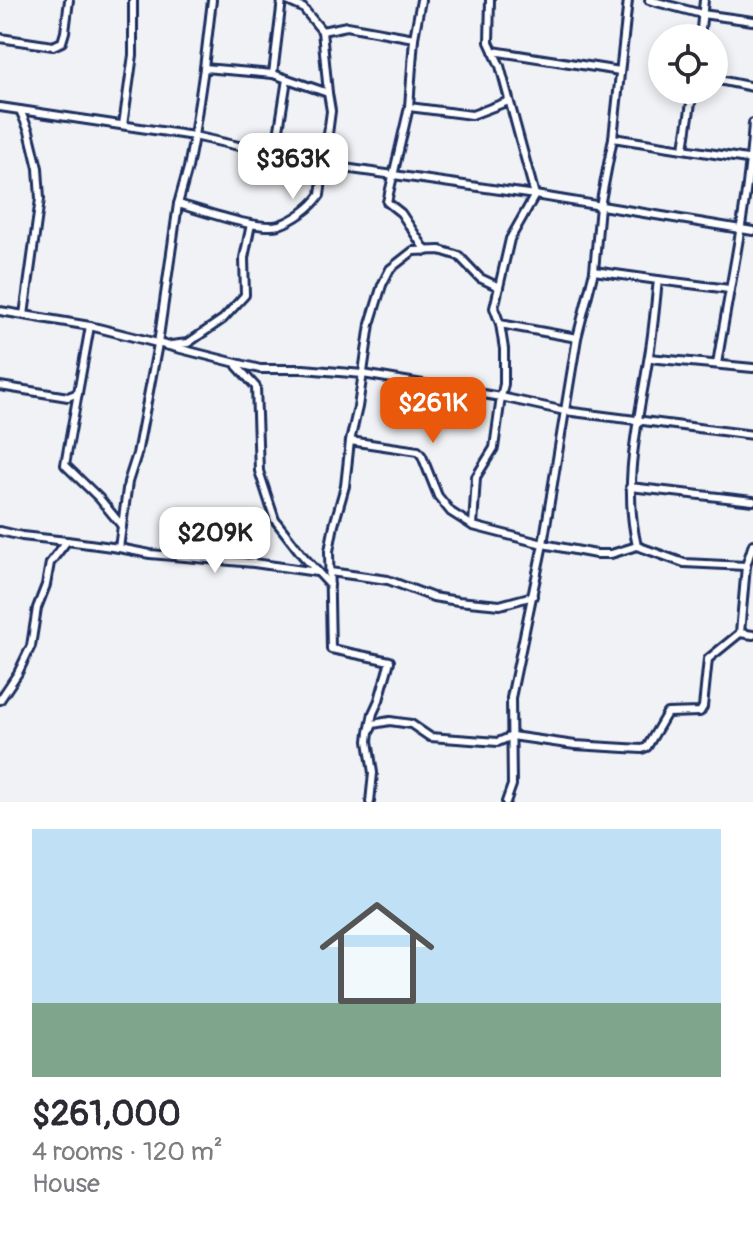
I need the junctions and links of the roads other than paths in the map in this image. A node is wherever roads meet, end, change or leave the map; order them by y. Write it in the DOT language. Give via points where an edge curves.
graph roads {
  1 [pos="69,0"];
  2 [pos="133,0"];
  3 [pos="212,0"];
  4 [pos="283,0"];
  5 [pos="421,0"];
  6 [pos="490,0"];
  7 [pos="628,0"];
  8 [pos="649,0"];
  9 [pos="704,0"];
  10 [pos="702,14"];
  11 [pos="753,21"];
  12 [pos="701,24"];
  13 [pos="322,31"];
  14 [pos="0,38"];
  15 [pos="414,38"];
  16 [pos="493,51"];
  17 [pos="204,68"];
  18 [pos="620,71"];
  19 [pos="273,74"];
  20 [pos="287,79"];
  21 [pos="728,82"];
  22 [pos="753,87"];
  23 [pos="328,93"];
  24 [pos="509,101"];
  25 [pos="691,104"];
  26 [pos="0,107"];
  27 [pos="409,107"];
  28 [pos="20,110"];
  29 [pos="753,123"];
  30 [pos="123,125"];
  31 [pos="194,136"];
  32 [pos="613,138"];
  33 [pos="684,148"];
  34 [pos="275,155"];
  35 [pos="752,160"];
  36 [pos="323,165"];
  37 [pos="392,175"];
  38 [pos="535,195"];
  39 [pos="178,204"];
  40 [pos="600,206"];
  41 [pos="251,224"];
  42 [pos="741,229"];
  43 [pos="753,231"];
  44 [pos="426,251"];
  45 [pos="594,271"];
  46 [pos="658,280"];
  47 [pos="499,287"];
  48 [pos="729,289"];
  49 [pos="0,311"];
  50 [pos="24,315"];
  51 [pos="500,324"];
  52 [pos="90,326"];
  53 [pos="577,338"];
  54 [pos="162,345"];
  55 [pos="649,358"];
  56 [pos="227,361"];
  57 [pos="717,364"];
  58 [pos="753,368"];
  59 [pos="363,374"];
  60 [pos="0,386"];
  61 [pos="78,393"];
  62 [pos="501,397"];
  63 [pos="565,411"];
  64 [pos="637,420"];
  65 [pos="753,435"];
  66 [pos="350,441"];
  67 [pos="630,487"];
  68 [pos="753,501"];
  69 [pos="122,526"];
  70 [pos="473,526"];
  71 [pos="0,531"];
  72 [pos="67,541"];
  73 [pos="543,544"];
  74 [pos="753,544"];
  75 [pos="637,546"];
  76 [pos="119,548"];
  77 [pos="746,566"];
  78 [pos="318,572"];
  79 [pos="330,572"];
  80 [pos="330,585"];
  81 [pos="533,596"];
  82 [pos="740,633"];
  83 [pos="753,635"];
  84 [pos="0,700"];
  85 [pos="369,732"];
  86 [pos="512,736"];
  87 [pos="370,802"];
  88 [pos="506,802"];
  1 -- 14 [label="street" via="62,42 53,46"];
  2 -- 30 [label="street" via="133,55"];
  3 -- 17 [label="street"];
  4 -- 13 [label="street" via="303,8"];
  4 -- 19 [label="street"];
  5 -- 15 [label="street"];
  6 -- 16 [label="street"];
  7 -- 18 [label="street"];
  8 -- 10 [label="street"];
  9 -- 10 [label="street"];
  10 -- 11 [label="street"];
  10 -- 12 [label="street"];
  13 -- 15 [label="street" via="347,26"];
  13 -- 23 [label="street"];
  15 -- 27 [label="street"];
  16 -- 18 [label="street"];
  16 -- 24 [label="street"];
  17 -- 19 [label="street"];
  17 -- 31 [label="street"];
  18 -- 32 [label="street"];
  19 -- 20 [label="street"];
  20 -- 23 [label="street"];
  20 -- 34 [label="street"];
  21 -- 22 [label="street"];
  23 -- 36 [label="street" via="331,111"];
  24 -- 27 [label="street" via="472,115"];
  24 -- 38 [label="street"];
  25 -- 33 [label="street"];
  26 -- 28 [label="street"];
  27 -- 37 [label="street"];
  28 -- 30 [label="street"];
  28 -- 50 [label="street" via="38,168 40,199"];
  29 -- 35 [label="street"];
  30 -- 31 [label="street"];
  31 -- 34 [label="street"];
  31 -- 39 [label="street"];
  32 -- 33 [label="street"];
  32 -- 40 [label="street"];
  33 -- 35 [label="street"];
  34 -- 36 [label="street"];
  35 -- 42 [label="street"];
  36 -- 37 [label="street"];
  36 -- 41 [label="street" via="314,204 277,226"];
  37 -- 38 [label="street"];
  37 -- 44 [label="street" via="387,202 401,213"];
  38 -- 40 [label="street"];
  38 -- 47 [label="street" via="510,239"];
  39 -- 41 [label="street"];
  39 -- 54 [label="street"];
  40 -- 42 [label="street"];
  40 -- 45 [label="street"];
  41 -- 54 [label="street" via="244,258 245,295 223,319 188,343"];
  42 -- 43 [label="street"];
  42 -- 48 [label="street"];
  44 -- 47 [label="street" via="459,256 480,278"];
  44 -- 59 [label="street" via="413,251 390,269 370,324"];
  45 -- 46 [label="street"];
  45 -- 53 [label="street"];
  46 -- 48 [label="street"];
  46 -- 55 [label="street"];
  47 -- 51 [label="street" via="494,308"];
  48 -- 57 [label="street"];
  49 -- 50 [label="street"];
  50 -- 52 [label="street"];
  51 -- 53 [label="street"];
  51 -- 62 [label="street"];
  52 -- 54 [label="street"];
  52 -- 61 [label="street"];
  53 -- 63 [label="street"];
  54 -- 56 [label="street"];
  54 -- 69 [label="street"];
  55 -- 57 [label="street"];
  55 -- 64 [label="street"];
  56 -- 59 [label="street" via="260,369"];
  56 -- 78 [label="street" via="256,387 259,471 275,520"];
  57 -- 58 [label="street"];
  59 -- 62 [label="street"];
  59 -- 66 [label="street"];
  60 -- 61 [label="street" via="68,397"];
  61 -- 69 [label="street" via="65,465"];
  62 -- 63 [label="street"];
  62 -- 70 [label="street" via="494,448 476,477"];
  63 -- 64 [label="street"];
  63 -- 73 [label="street"];
  64 -- 65 [label="street"];
  64 -- 67 [label="street"];
  66 -- 70 [label="street" via="418,451 438,496"];
  66 -- 79 [label="street" via="329,551"];
  67 -- 68 [label="street"];
  67 -- 75 [label="street"];
  69 -- 76 [label="street"];
  70 -- 73 [label="street"];
  71 -- 72 [label="street"];
  72 -- 76 [label="street"];
  72 -- 84 [label="street" via="50,563 31,646"];
  73 -- 75 [label="street" via="596,554"];
  73 -- 81 [label="street"];
  74 -- 77 [label="street"];
  75 -- 77 [label="street" via="684,563"];
  76 -- 78 [label="street"];
  77 -- 82 [label="street"];
  78 -- 80 [label="street"];
  79 -- 80 [label="street"];
  79 -- 81 [label="street" via="388,580 458,601 500,605"];
  80 -- 85 [label="street" via="331,649 390,661"];
  81 -- 86 [label="street" via="511,698"];
  82 -- 83 [label="street"];
  82 -- 86 [label="street" via="708,659 700,712 667,713 647,747"];
  85 -- 86 [label="street" via="373,724 390,721 411,724 430,737 498,742"];
  85 -- 87 [label="street"];
  86 -- 88 [label="street" via="512,785"];
}
